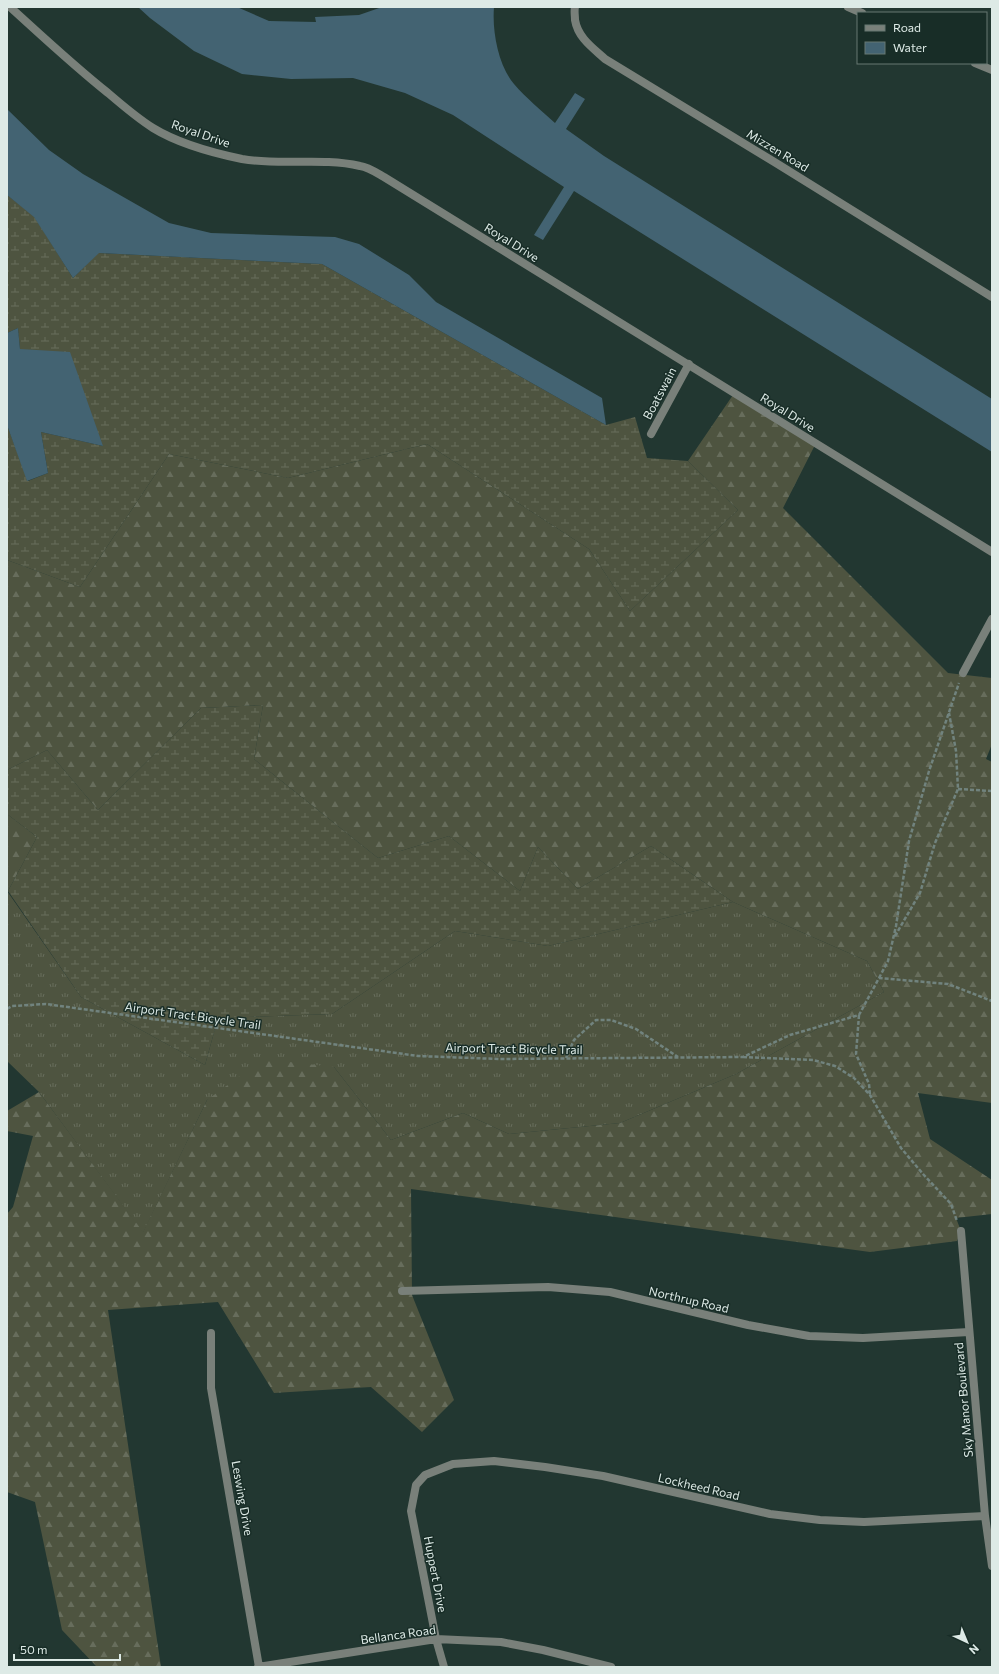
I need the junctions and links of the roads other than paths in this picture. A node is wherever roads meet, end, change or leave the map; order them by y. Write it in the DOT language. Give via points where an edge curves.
graph roads {
  1 [pos="10,7"];
  2 [pos="576,7"];
  3 [pos="848,7"];
  4 [pos="860,12"];
  5 [pos="977,64"];
  6 [pos="992,70"];
  7 [pos="992,297"];
  8 [pos="689,364"];
  9 [pos="651,434"];
  10 [pos="992,552"];
  11 [pos="992,619"];
  12 [pos="963,673"];
  13 [pos="961,1231"];
  14 [pos="402,1290"];
  15 [pos="970,1332"];
  16 [pos="211,1333"];
  17 [pos="416,1485"];
  18 [pos="985,1516"];
  19 [pos="992,1566"];
  20 [pos="436,1639"];
  21 [pos="259,1667"];
  22 [pos="444,1667"];
  23 [pos="611,1667"];
  1 -- 8 [label="street, Royal Drive" via="88,77 154,129 210,151 242,159 272,163 341,162 362,166"];
  2 -- 7 [label="street, Mizzen Road" via="574,10 578,32 605,60 770,158"];
  3 -- 4 [label="street"];
  5 -- 6 [label="street"];
  8 -- 9 [label="street, Boatswain"];
  8 -- 10 [label="street, Royal Drive"];
  11 -- 12 [label="street"];
  13 -- 15 [label="street, Sky Manor Boulevard"];
  14 -- 15 [label="street, Northrup Road" via="548,1287 610,1292 748,1325 809,1336 863,1338"];
  15 -- 18 [label="street, Sky Manor Boulevard"];
  16 -- 21 [label="street, Leswing Drive" via="211,1388"];
  17 -- 18 [label="street, Lockheed Road" via="425,1475 453,1464 494,1461 603,1476 770,1514 820,1520 864,1522"];
  17 -- 20 [label="street, Huppert Drive" via="411,1510"];
  18 -- 19 [label="street, Sky Manor Boulevard"];
  20 -- 21 [label="street, Bellanca Road"];
  20 -- 22 [label="street, Huppert Drive"];
  20 -- 23 [label="street, Bellanca Road" via="500,1642"];
}
